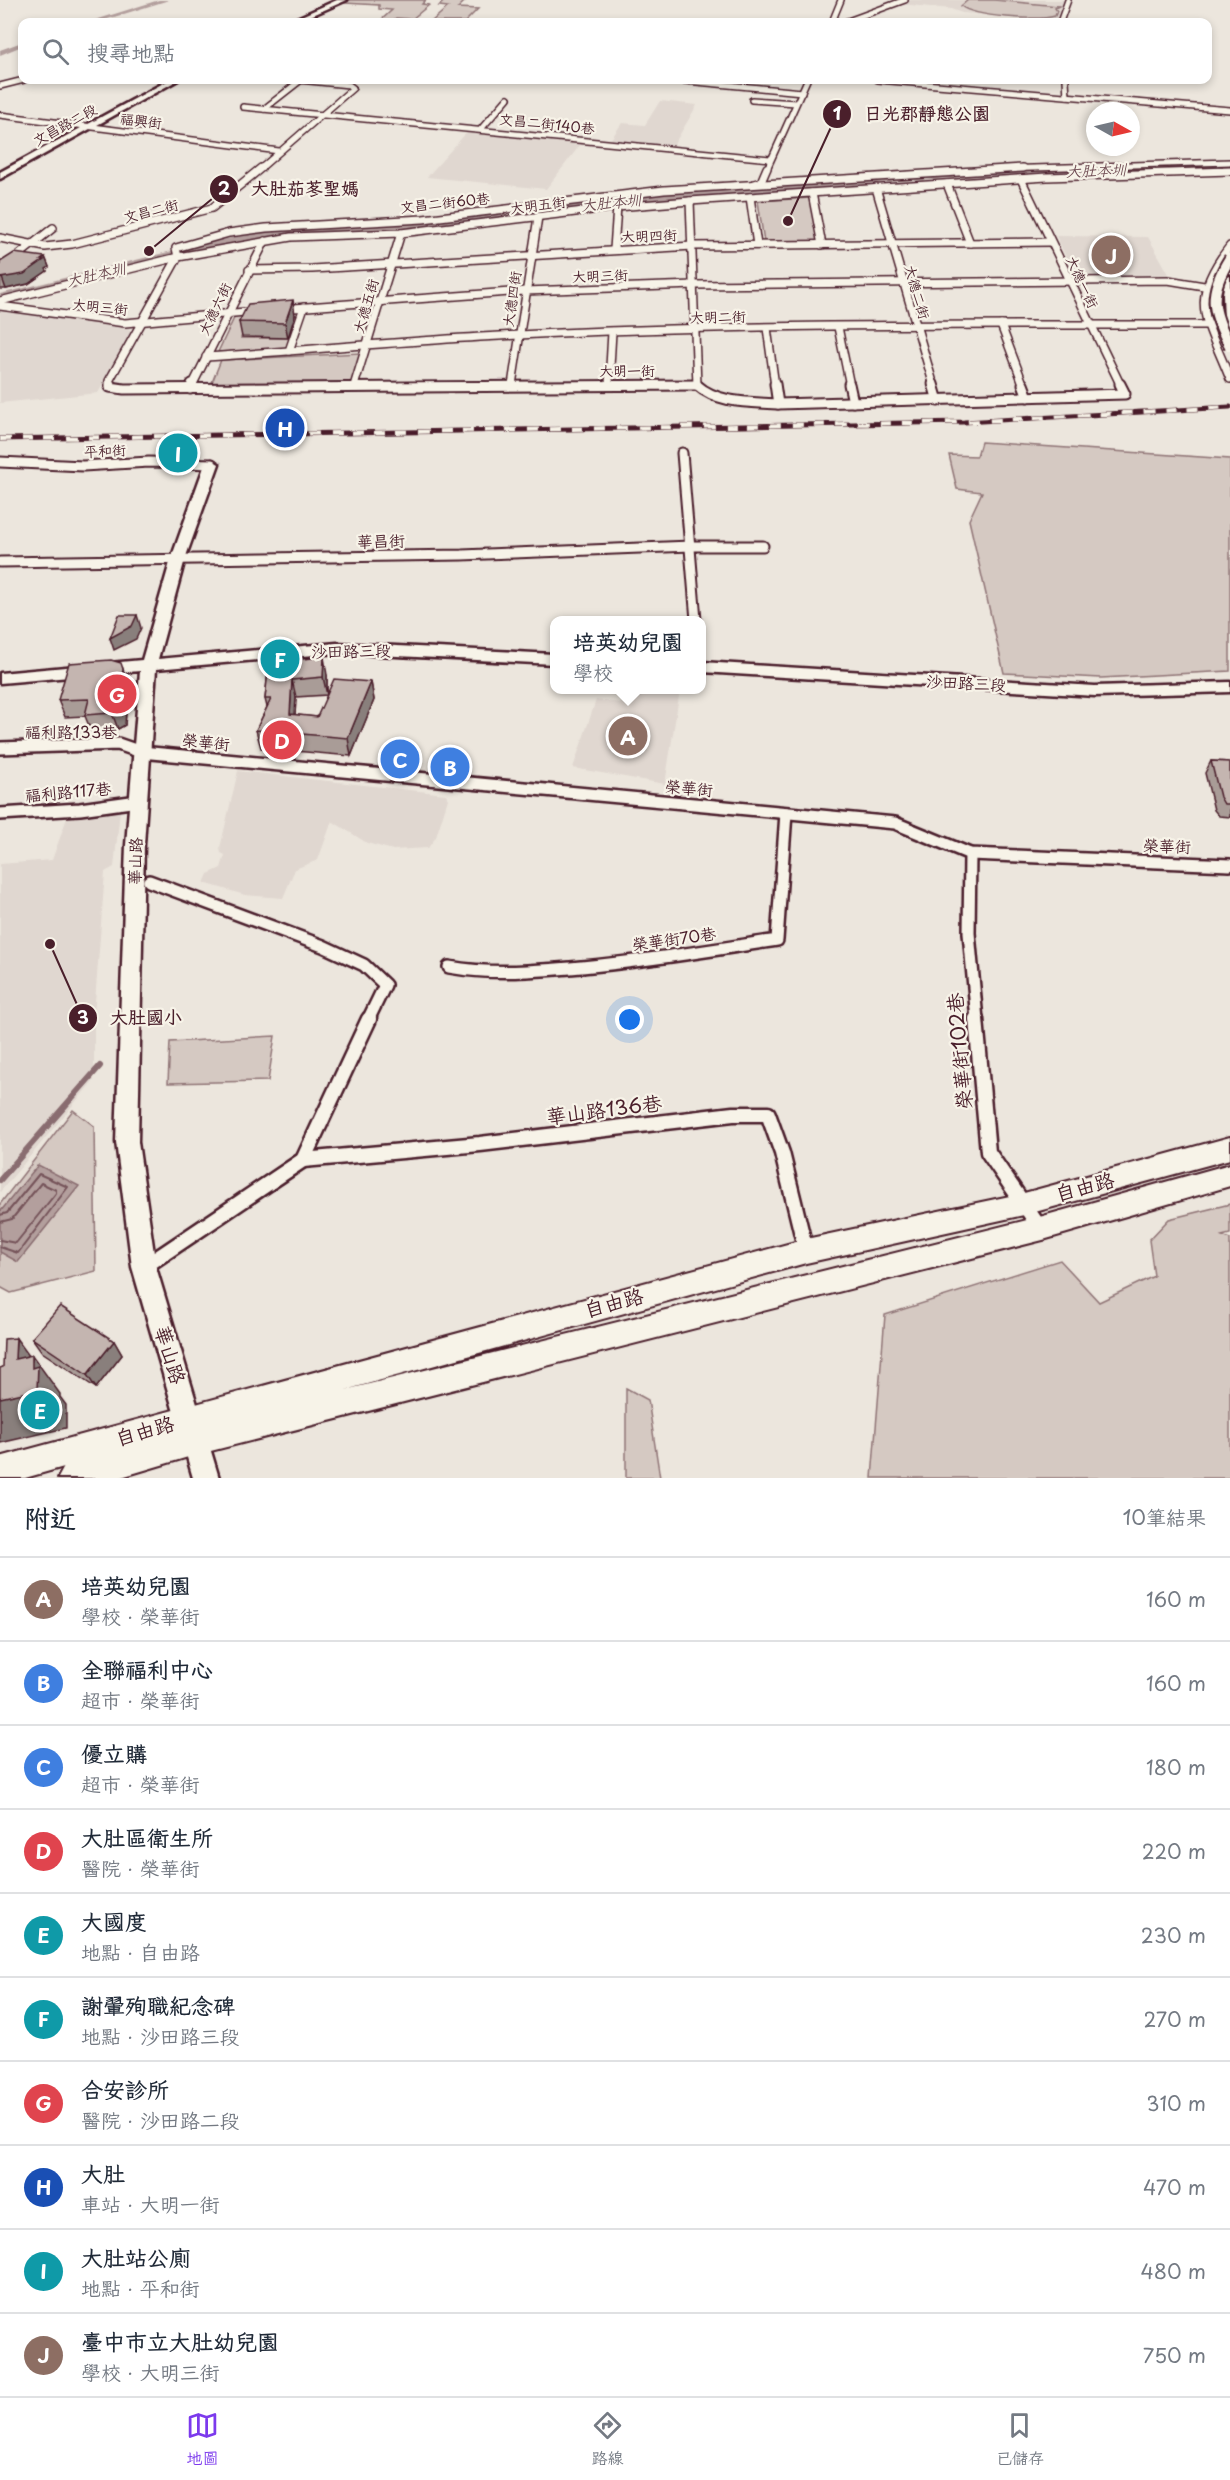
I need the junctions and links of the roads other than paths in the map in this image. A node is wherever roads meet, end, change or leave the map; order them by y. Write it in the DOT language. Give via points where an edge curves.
graph roads {
  1 [pos="343,0"];
  2 [pos="841,0"];
  3 [pos="905,0"];
  4 [pos="1068,0"];
  5 [pos="301,18"];
  6 [pos="834,18"];
  7 [pos="856,18"];
  8 [pos="1061,18"];
  9 [pos="18,82"];
  10 [pos="167,84"];
  11 [pos="295,84"];
  12 [pos="335,84"];
  13 [pos="717,84"];
  14 [pos="805,84"];
  15 [pos="925,84"];
  16 [pos="1066,84"];
  17 [pos="0,86"];
  18 [pos="802,92"];
  19 [pos="1067,96"];
  20 [pos="508,98"];
  21 [pos="752,99"];
  22 [pos="796,103"];
  23 [pos="243,107"];
  24 [pos="264,109"];
  25 [pos="1230,110"];
  26 [pos="0,115"];
  27 [pos="321,115"];
  28 [pos="89,127"];
  29 [pos="481,129"];
  30 [pos="279,151"];
  31 [pos="770,159"];
  32 [pos="1230,162"];
  33 [pos="1230,171"];
  34 [pos="0,176"];
  35 [pos="1021,179"];
  36 [pos="753,184"];
  37 [pos="947,184"];
  38 [pos="876,188"];
  39 [pos="812,193"];
  40 [pos="759,196"];
  41 [pos="750,197"];
  42 [pos="690,201"];
  43 [pos="617,207"];
  44 [pos="538,217"];
  45 [pos="53,228"];
  46 [pos="401,233"];
  47 [pos="2,240"];
  48 [pos="265,241"];
  49 [pos="1050,242"];
  50 [pos="970,243"];
  51 [pos="822,244"];
  52 [pos="891,244"];
  53 [pos="30,245"];
  54 [pos="758,245"];
  55 [pos="693,246"];
  56 [pos="1230,246"];
  57 [pos="614,249"];
  58 [pos="531,254"];
  59 [pos="178,257"];
  60 [pos="1230,258"];
  61 [pos="392,264"];
  62 [pos="0,270"];
  63 [pos="249,270"];
  64 [pos="1230,279"];
  65 [pos="902,282"];
  66 [pos="1069,282"];
  67 [pos="695,285"];
  68 [pos="1204,286"];
  69 [pos="525,291"];
  70 [pos="379,302"];
  71 [pos="0,304"];
  72 [pos="304,307"];
  73 [pos="274,310"];
  74 [pos="263,311"];
  75 [pos="229,314"];
  76 [pos="144,322"];
  77 [pos="1206,323"];
  78 [pos="1089,324"];
  79 [pos="1230,324"];
  80 [pos="914,325"];
  81 [pos="1001,325"];
  82 [pos="838,327"];
  83 [pos="767,328"];
  84 [pos="696,329"];
  85 [pos="612,332"];
  86 [pos="519,335"];
  87 [pos="1230,346"];
  88 [pos="367,347"];
  89 [pos="290,351"];
  90 [pos="206,357"];
  91 [pos="1228,369"];
  92 [pos="1230,379"];
  93 [pos="609,384"];
  94 [pos="512,385"];
  95 [pos="696,385"];
  96 [pos="354,386"];
  97 [pos="190,389"];
  98 [pos="1125,394"];
  99 [pos="1028,397"];
  100 [pos="938,401"];
  101 [pos="853,402"];
  102 [pos="778,404"];
  103 [pos="682,453"];
  104 [pos="0,462"];
  105 [pos="212,464"];
  106 [pos="691,546"];
  107 [pos="763,546"];
  108 [pos="178,559"];
  109 [pos="0,562"];
  110 [pos="696,616"];
  111 [pos="550,659"];
  112 [pos="148,666"];
  113 [pos="706,667"];
  114 [pos="0,678"];
  115 [pos="1230,687"];
  116 [pos="0,748"];
  117 [pos="141,752"];
  118 [pos="138,801"];
  119 [pos="786,813"];
  120 [pos="0,814"];
  121 [pos="970,854"];
  122 [pos="1230,865"];
  123 [pos="150,881"];
  124 [pos="449,967"];
  125 [pos="1230,1148"];
  126 [pos="303,1160"];
  127 [pos="1230,1175"];
  128 [pos="1024,1204"];
  129 [pos="1040,1228"];
  130 [pos="806,1251"];
  131 [pos="144,1267"];
  132 [pos="192,1429"];
  133 [pos="0,1471"];
  134 [pos="72,1478"];
  135 [pos="206,1478"];
  1 -- 5 [label="street"];
  2 -- 6 [label="street"];
  3 -- 7 [label="street"];
  4 -- 8 [label="street"];
  9 -- 17 [label="street"];
  10 -- 28 [label="street, 文昌路二段"];
  11 -- 24 [label="street"];
  12 -- 27 [label="street, 文昌二街" via="353,86"];
  13 -- 18 [label="street"];
  14 -- 18 [label="street"];
  15 -- 19 [label="street"];
  16 -- 19 [label="street"];
  18 -- 22 [label="street"];
  19 -- 25 [label="street"];
  20 -- 29 [label="street"];
  21 -- 22 [label="street"];
  22 -- 31 [label="street"];
  23 -- 24 [label="street, 文昌二街140巷"];
  24 -- 27 [label="street, 文昌二街140巷"];
  26 -- 28 [label="street, 福興街"];
  27 -- 29 [label="street, 文昌二街140巷"];
  27 -- 30 [label="street, 文昌二街"];
  28 -- 30 [label="street, 福興街"];
  28 -- 34 [label="street, 文昌路二段"];
  29 -- 31 [label="street, 文昌二街140巷"];
  30 -- 53 [label="street, 文昌二街" via="213,208 72,244"];
  31 -- 36 [label="street" via="761,182"];
  32 -- 36 [label="street, 文昌二街60巷" via="1035,167"];
  33 -- 35 [label="street, 大明五街"];
  35 -- 37 [label="street, 大明五街"];
  35 -- 49 [label="street, 大德一街"];
  36 -- 40 [label="street"];
  36 -- 59 [label="street, 文昌二街60巷" via="664,190 423,219 266,228 229,233 176,248"];
  37 -- 38 [label="street, 大明五街"];
  37 -- 50 [label="street"];
  38 -- 39 [label="street, 大明五街"];
  38 -- 52 [label="street, 大德二街"];
  39 -- 40 [label="street, 大明五街"];
  39 -- 51 [label="street"];
  40 -- 41 [label="street, 大明五街"];
  41 -- 42 [label="street, 大明五街"];
  41 -- 54 [label="street"];
  42 -- 43 [label="street, 大明五街"];
  42 -- 55 [label="street"];
  43 -- 44 [label="street, 大明五街"];
  43 -- 57 [label="street"];
  44 -- 46 [label="street, 大明五街"];
  44 -- 58 [label="street, 大德四街"];
  45 -- 53 [label="street"];
  46 -- 48 [label="street, 大明五街"];
  46 -- 61 [label="street, 大德五街"];
  47 -- 53 [label="street, 文昌二街"];
  48 -- 59 [label="street, 大明五街"];
  48 -- 63 [label="street, 大德六街"];
  49 -- 50 [label="street, 大明四街"];
  49 -- 66 [label="street, 大德一街"];
  50 -- 52 [label="street, 大明四街"];
  51 -- 52 [label="street, 大明四街"];
  51 -- 54 [label="street, 大明四街"];
  52 -- 65 [label="street, 大德二街"];
  53 -- 62 [label="street"];
  54 -- 55 [label="street, 大明四街"];
  55 -- 57 [label="street, 大明四街"];
  55 -- 67 [label="street"];
  56 -- 68 [label="street"];
  57 -- 58 [label="street, 大明四街"];
  58 -- 61 [label="street, 大明四街"];
  58 -- 69 [label="street, 大德四街"];
  59 -- 71 [label="street, 大明五街"];
  59 -- 76 [label="street"];
  60 -- 87 [label="street, bridge" via="1216,282 1214,300"];
  61 -- 63 [label="street, 大明四街"];
  61 -- 70 [label="street, 大德五街"];
  63 -- 75 [label="street, 大德六街"];
  64 -- 79 [label="street"];
  65 -- 66 [label="street, 大明三街"];
  65 -- 67 [label="street, 大明三街"];
  65 -- 80 [label="street, 大德二街"];
  66 -- 68 [label="street, 大明三街" via="1168,280"];
  66 -- 78 [label="street, 大德一街"];
  67 -- 69 [label="street, 大明三街"];
  67 -- 84 [label="street"];
  68 -- 77 [label="street"];
  69 -- 70 [label="street, 大明三街"];
  69 -- 86 [label="street, 大德四街"];
  70 -- 72 [label="street, 大明三街"];
  70 -- 88 [label="street, 大德五街"];
  71 -- 76 [label="street, 大明三街" via="125,323"];
  72 -- 73 [label="street, 大明三街"];
  72 -- 89 [label="street"];
  74 -- 75 [label="street, 大明三街"];
  75 -- 76 [label="street, 大明三街"];
  75 -- 90 [label="street, 大德六街"];
  76 -- 97 [label="street, 大明一街" via="109,381 110,387"];
  77 -- 78 [label="street, 大明二街"];
  77 -- 79 [label="street, 大明二街"];
  77 -- 91 [label="street"];
  78 -- 81 [label="street, 大明二街"];
  78 -- 98 [label="street, 大德一街"];
  80 -- 81 [label="street, 大明二街"];
  80 -- 82 [label="street, 大明二街"];
  80 -- 100 [label="street, 大德二街"];
  81 -- 99 [label="street"];
  82 -- 83 [label="street, 大明二街"];
  82 -- 101 [label="street"];
  83 -- 84 [label="street, 大明二街"];
  83 -- 102 [label="street"];
  84 -- 85 [label="street, 大明二街"];
  84 -- 95 [label="street"];
  85 -- 86 [label="street, 大明二街"];
  85 -- 93 [label="street"];
  86 -- 88 [label="street, 大明二街"];
  86 -- 94 [label="street, 大德四街"];
  88 -- 89 [label="street, 大明二街"];
  88 -- 96 [label="street, 大德五街"];
  89 -- 90 [label="street, 大明二街"];
  90 -- 97 [label="street, 大德六街"];
  91 -- 92 [label="street"];
  93 -- 94 [label="street, 大明一街"];
  93 -- 95 [label="street, 大明一街"];
  94 -- 96 [label="street, 大明一街"];
  95 -- 102 [label="street, 大明一街" via="709,395"];
  96 -- 97 [label="street, 大明一街"];
  98 -- 99 [label="street, 大明一街"];
  99 -- 100 [label="street, 大明一街"];
  100 -- 101 [label="street, 大明一街"];
  101 -- 102 [label="street, 大明一街"];
  103 -- 106 [label="street"];
  104 -- 105 [label="street, 平和街" via="83,466"];
  105 -- 108 [label="street, 華山路"];
  106 -- 107 [label="street, 華昌街"];
  106 -- 108 [label="street, 華昌街" via="462,555"];
  106 -- 110 [label="street"];
  108 -- 109 [label="street, 華昌街"];
  108 -- 112 [label="street, 華山路"];
  111 -- 112 [label="street, 沙田路三段" via="337,648"];
  112 -- 114 [label="street, 沙田路三段"];
  112 -- 117 [label="street, 華山路"];
  113 -- 115 [label="street, 沙田路三段" via="1095,691"];
  116 -- 117 [label="street, 福利路133巷" via="118,744"];
  117 -- 118 [label="street, 華山路"];
  117 -- 119 [label="street, 榮華街"];
  118 -- 120 [label="street, 福利路117巷"];
  118 -- 131 [label="street, 華山路" via="127,1142"];
  119 -- 121 [label="street, 榮華街" via="896,823"];
  119 -- 124 [label="street, 榮華街70巷" via="777,940 547,970 470,972"];
  121 -- 122 [label="street, 榮華街"];
  121 -- 128 [label="street, 榮華街102巷" via="969,933 988,1152"];
  123 -- 126 [label="street, 華山路" via="323,946 364,965 385,985"];
  125 -- 128 [label="main road, 自由路"];
  126 -- 130 [label="street, 華山路136巷" via="733,1114 768,1114 782,1153"];
  126 -- 131 [label="street"];
  127 -- 129 [label="main road, 自由路"];
  128 -- 129 [label="street, 榮華街102巷"];
  128 -- 130 [label="main road, 自由路"];
  129 -- 132 [label="main road, 自由路"];
  130 -- 132 [label="main road, 自由路"];
  131 -- 132 [label="street, 華山路"];
  132 -- 133 [label="main road, 自由路"];
  132 -- 134 [label="main road, 自由路"];
  132 -- 135 [label="street, 華山路"];
}
